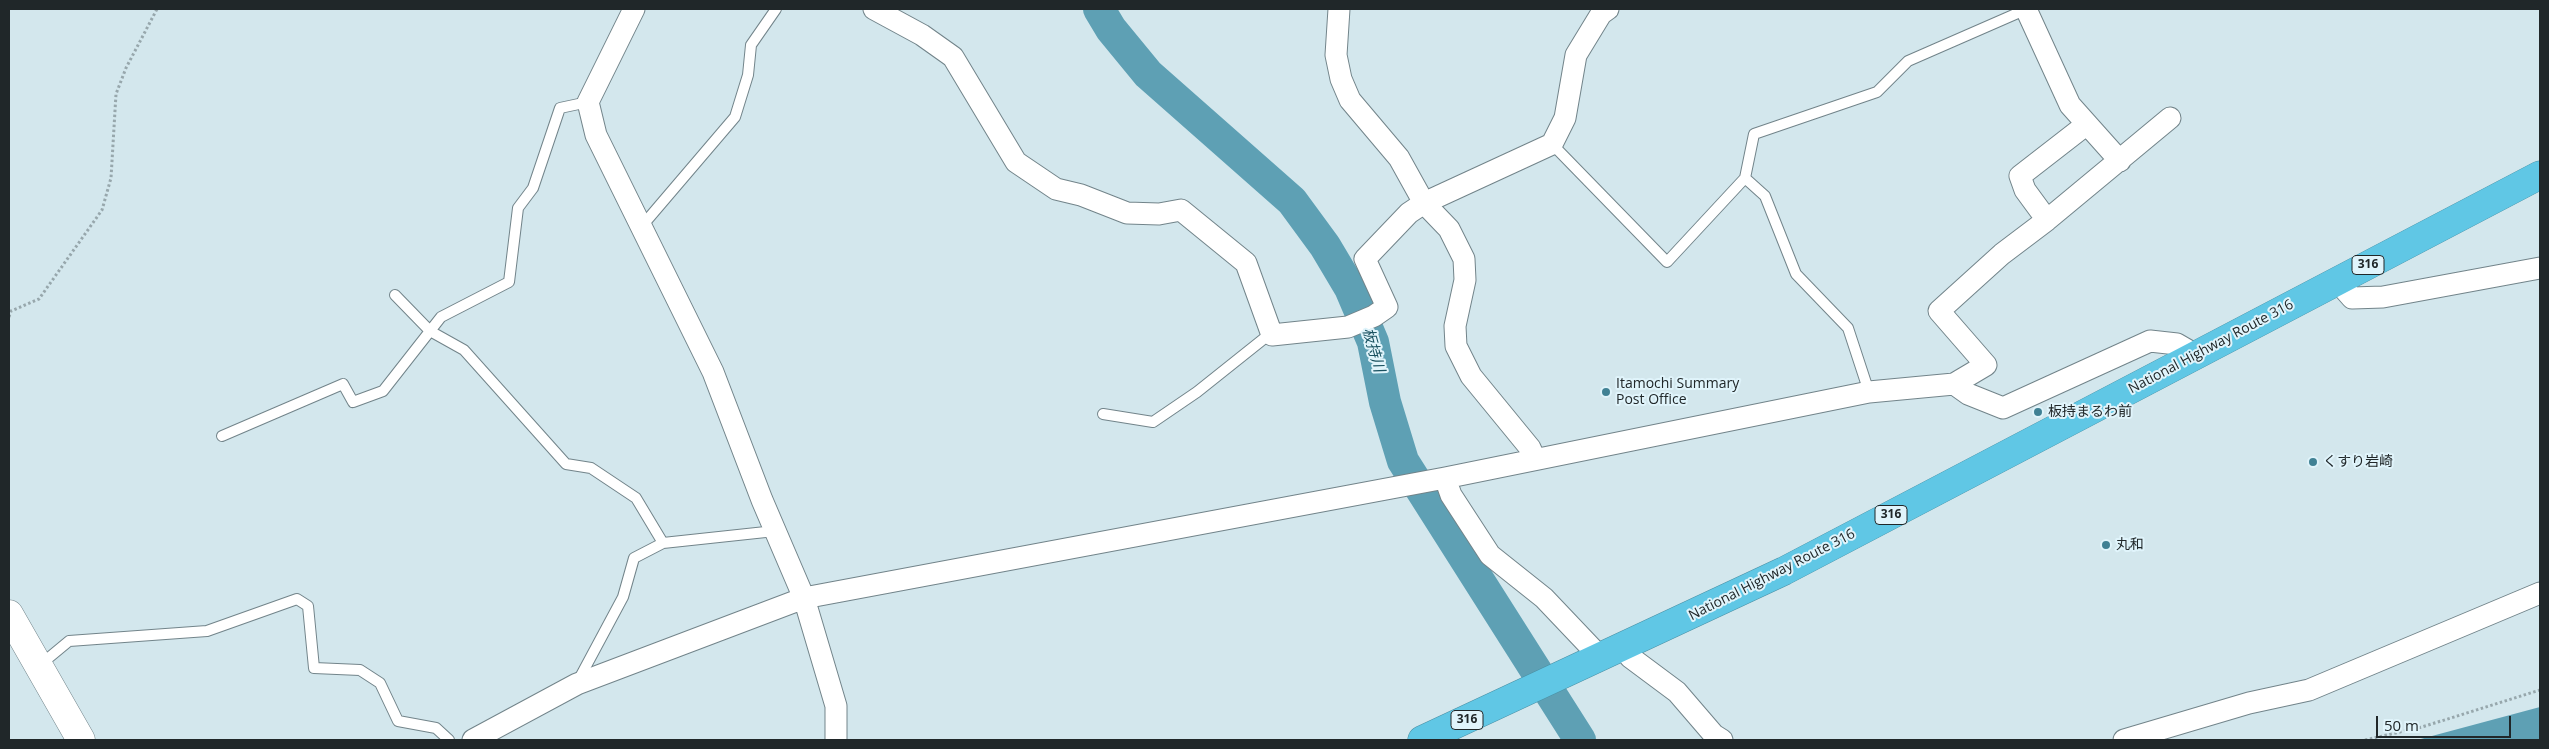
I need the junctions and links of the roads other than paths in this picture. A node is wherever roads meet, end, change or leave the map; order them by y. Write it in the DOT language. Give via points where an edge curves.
graph roads {
  1 [pos="634,9"];
  2 [pos="776,9"];
  3 [pos="874,9"];
  4 [pos="1339,9"];
  5 [pos="1608,9"];
  6 [pos="2026,9"];
  7 [pos="588,102"];
  8 [pos="2170,118"];
  9 [pos="2087,124"];
  10 [pos="1552,144"];
  11 [pos="2120,161"];
  12 [pos="2540,175"];
  13 [pos="1745,178"];
  14 [pos="1424,203"];
  15 [pos="2047,220"];
  16 [pos="642,226"];
  17 [pos="2540,268"];
  18 [pos="2337,281"];
  19 [pos="395,295"];
  20 [pos="430,331"];
  21 [pos="1271,333"];
  22 [pos="2196,354"];
  23 [pos="1954,384"];
  24 [pos="1870,392"];
  25 [pos="1103,414"];
  26 [pos="222,436"];
  27 [pos="1535,459"];
  28 [pos="1438,479"];
  29 [pos="775,530"];
  30 [pos="663,542"];
  31 [pos="2540,593"];
  32 [pos="804,598"];
  33 [pos="9,614"];
  34 [pos="1602,658"];
  35 [pos="39,666"];
  36 [pos="577,684"];
  37 [pos="1715,739"];
  38 [pos="81,740"];
  39 [pos="449,740"];
  40 [pos="473,740"];
  41 [pos="836,740"];
  42 [pos="1422,740"];
  43 [pos="2124,740"];
  1 -- 7 [label="street"];
  2 -- 16 [label="lane" via="751,45 748,74 736,117"];
  3 -- 21 [label="street" via="922,35 953,58 1016,162 1056,189 1127,213 1160,214 1181,210 1246,263"];
  4 -- 14 [label="street" via="1336,55 1350,100 1399,158"];
  5 -- 10 [label="street" via="1601,14 1576,55 1565,118"];
  6 -- 9 [label="street" via="2070,105"];
  6 -- 13 [label="lane" via="1908,61 1877,92 1754,134"];
  7 -- 16 [label="street" via="596,135"];
  7 -- 20 [label="lane" via="560,108 533,188 518,208 509,282 441,317"];
  8 -- 11 [label="street"];
  9 -- 11 [label="street"];
  9 -- 15 [label="street" via="2020,176 2025,190"];
  10 -- 13 [label="lane" via="1668,262"];
  10 -- 14 [label="street"];
  11 -- 15 [label="street"];
  12 -- 18 [label="highway, National Highway Route 316 / 316"];
  13 -- 24 [label="lane" via="1764,196 1796,274 1848,328"];
  14 -- 21 [label="street" via="1409,213 1365,259 1387,307 1348,328"];
  14 -- 27 [label="street" via="1449,229 1464,259 1465,280 1455,326 1456,346 1471,376 1530,448"];
  15 -- 23 [label="street" via="2002,254 1939,311 1986,365"];
  16 -- 29 [label="street" via="713,372"];
  17 -- 18 [label="street" via="2383,298 2352,298"];
  18 -- 22 [label="highway, National Highway Route 316 / 316"];
  19 -- 20 [label="lane"];
  20 -- 26 [label="lane" via="383,391 353,402 343,384"];
  20 -- 30 [label="lane" via="464,350 566,464 591,468 636,498"];
  21 -- 25 [label="lane" via="1197,392 1153,422"];
  22 -- 23 [label="street" via="2177,344 2150,341 2003,408 1968,394"];
  22 -- 34 [label="highway, National Highway Route 316 / 316" via="1784,572"];
  23 -- 24 [label="street"];
  24 -- 27 [label="street"];
  27 -- 28 [label="street"];
  28 -- 32 [label="street"];
  28 -- 34 [label="street" via="1490,555 1544,598"];
  29 -- 30 [label="lane"];
  29 -- 32 [label="street"];
  30 -- 36 [label="lane" via="634,558 623,597"];
  31 -- 43 [label="street" via="2309,690 2248,703"];
  32 -- 36 [label="street"];
  32 -- 41 [label="street" via="836,706"];
  33 -- 35 [label="street"];
  34 -- 37 [label="street" via="1630,657 1677,692"];
  34 -- 42 [label="highway, National Highway Route 316 / 316"];
  35 -- 38 [label="street"];
  35 -- 39 [label="lane" via="69,641 207,631 297,599 308,606 314,668 360,670 380,683 398,721 436,728"];
  36 -- 40 [label="street"];
}
